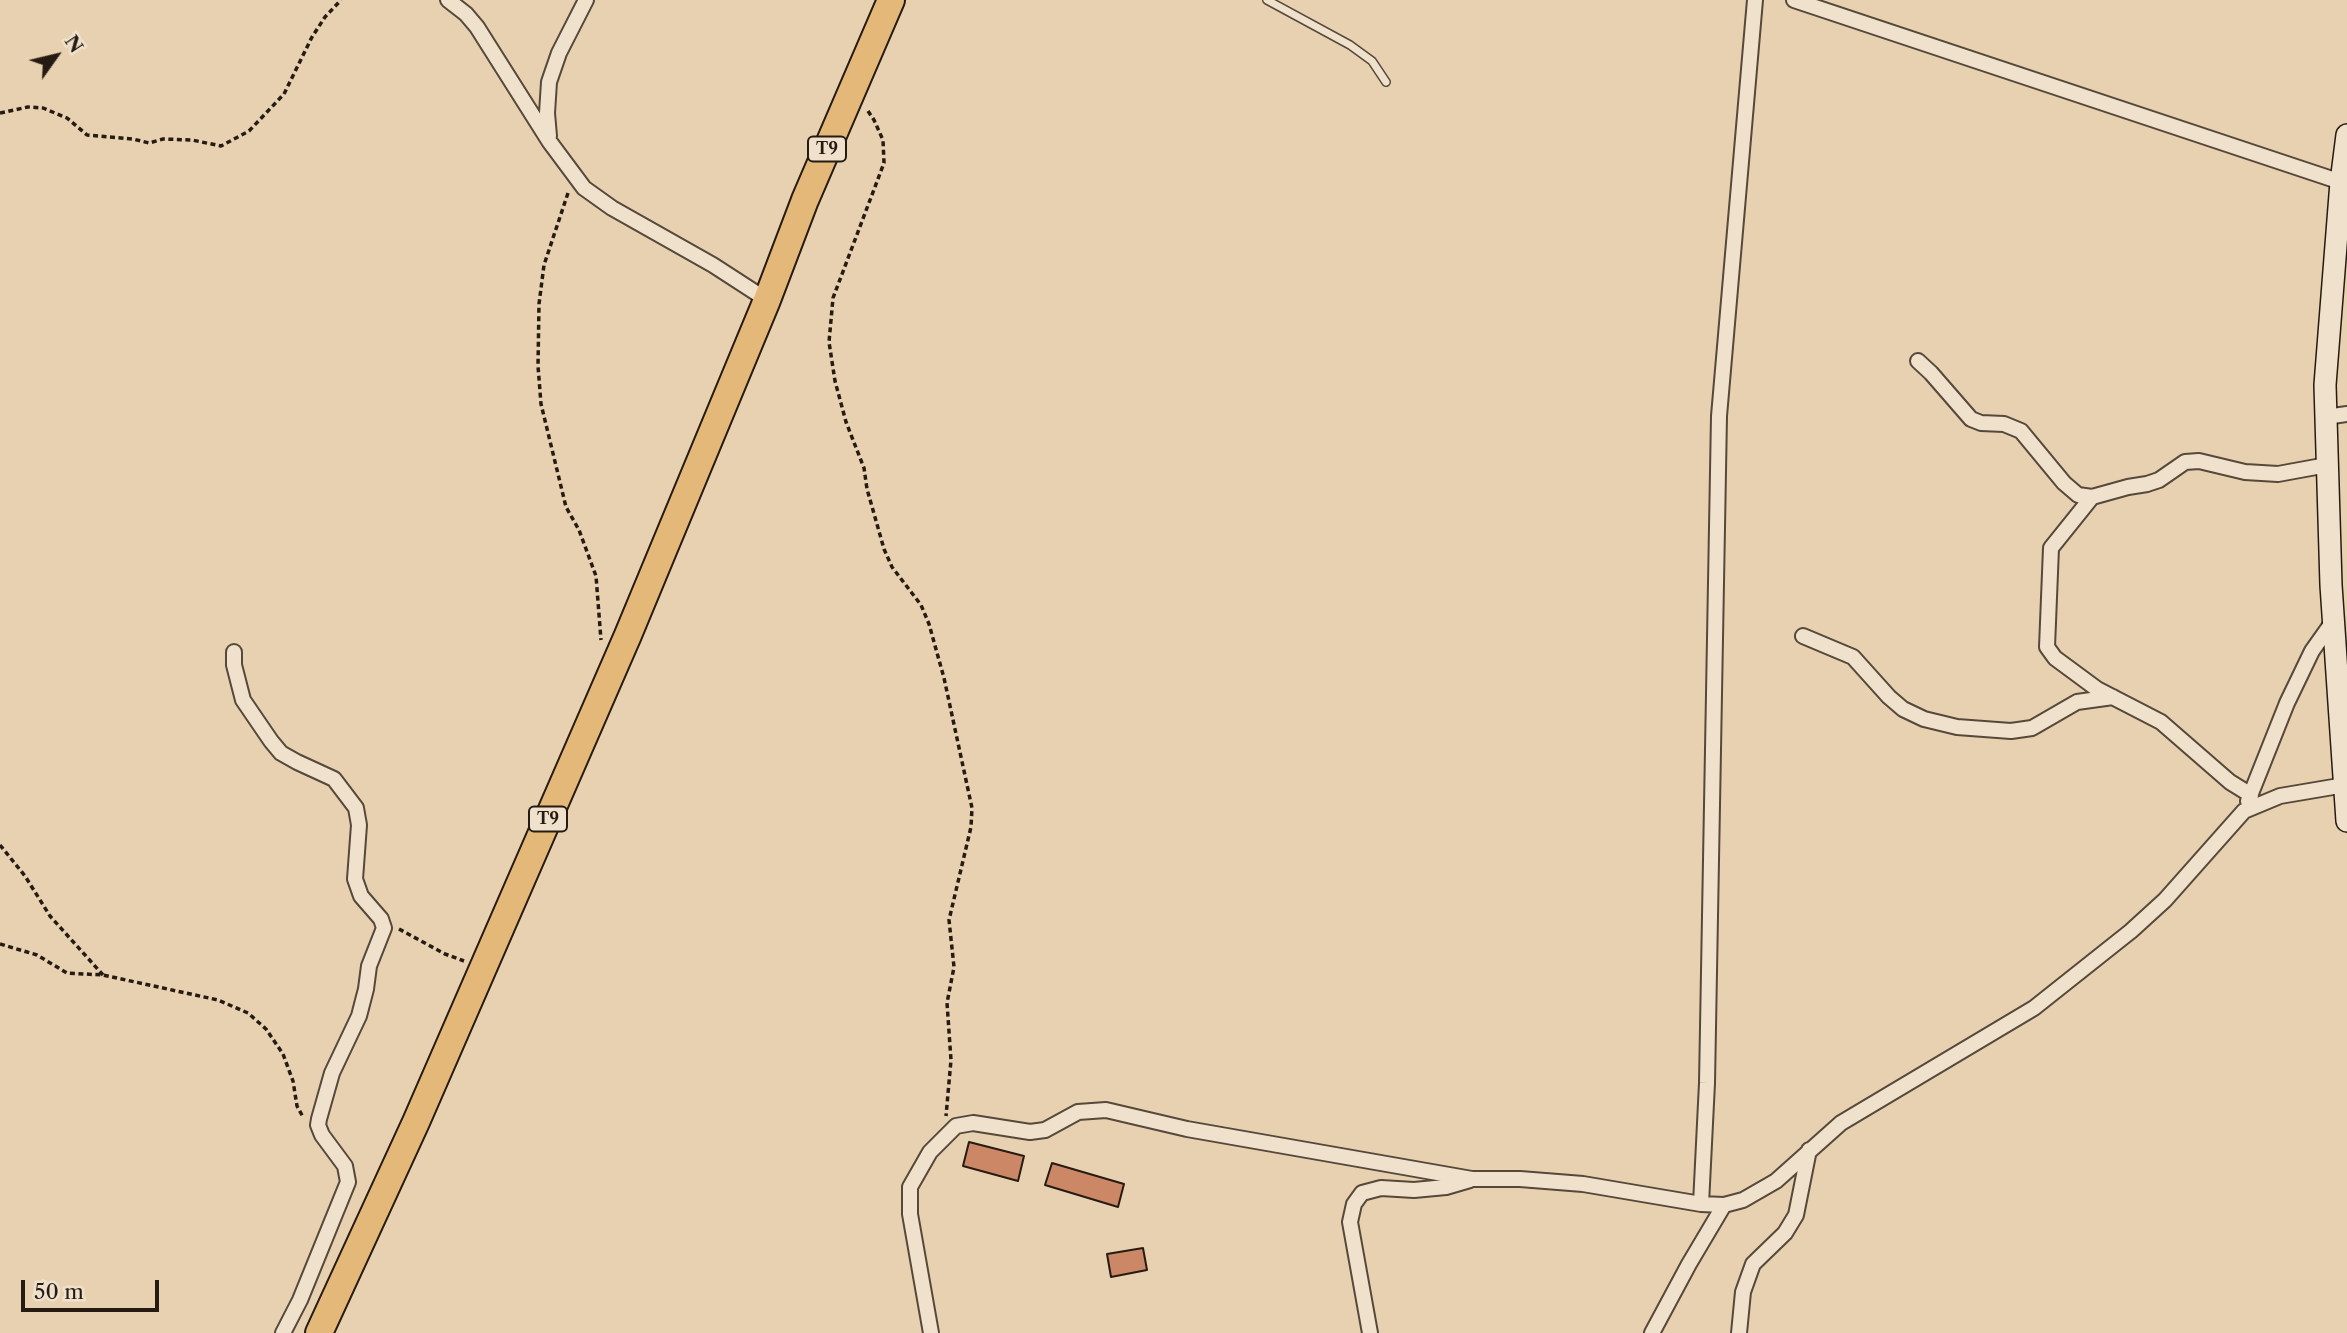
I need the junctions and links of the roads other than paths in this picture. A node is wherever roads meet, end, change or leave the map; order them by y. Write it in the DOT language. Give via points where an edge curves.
graph roads {
  1 [pos="448,0"];
  2 [pos="586,0"];
  3 [pos="1267,0"];
  4 [pos="1755,0"];
  5 [pos="1794,0"];
  6 [pos="884,2"];
  7 [pos="1386,82"];
  8 [pos="2347,135"];
  9 [pos="550,141"];
  10 [pos="2341,181"];
  11 [pos="767,300"];
  12 [pos="1917,361"];
  13 [pos="2336,416"];
  14 [pos="2327,465"];
  15 [pos="2092,498"];
  16 [pos="2334,620"];
  17 [pos="1803,636"];
  18 [pos="234,652"];
  19 [pos="2342,681"];
  20 [pos="2113,697"];
  21 [pos="2345,785"];
  22 [pos="2251,795"];
  23 [pos="2244,811"];
  24 [pos="2347,821"];
  25 [pos="1809,1150"];
  26 [pos="1472,1180"];
  27 [pos="1701,1203"];
  28 [pos="1724,1205"];
  29 [pos="283,1333"];
  30 [pos="319,1333"];
  31 [pos="930,1333"];
  32 [pos="1370,1333"];
  33 [pos="1652,1333"];
  34 [pos="1739,1333"];
  1 -- 9 [label="street" via="477,27"];
  2 -- 9 [label="street" via="549,82"];
  3 -- 7 [label="lane" via="1350,45 1372,61"];
  4 -- 27 [label="street" via="1719,416"];
  5 -- 10 [label="street"];
  6 -- 11 [label="highway, T9"];
  8 -- 10 [label="main road"];
  9 -- 11 [label="street" via="584,188"];
  10 -- 13 [label="main road" via="2327,349"];
  11 -- 30 [label="highway, T9" via="634,622"];
  12 -- 15 [label="street" via="1971,419 2021,431 2064,482 2078,495"];
  13 -- 14 [label="main road"];
  14 -- 15 [label="street" via="2278,474 2185,462 2159,480"];
  14 -- 16 [label="main road"];
  15 -- 20 [label="street" via="2051,548 2047,647 2054,658"];
  16 -- 19 [label="main road"];
  16 -- 22 [label="street" via="2312,651 2287,703"];
  17 -- 20 [label="street" via="1853,657 1903,709 1957,727 2011,732 2032,728 2077,702"];
  18 -- 29 [label="street" via="243,701 271,741 297,762 334,779 356,808 355,879 361,896 384,925 369,966 359,1016 320,1110 318,1125 341,1158 348,1182"];
  19 -- 21 [label="main road"];
  20 -- 22 [label="street" via="2161,722"];
  21 -- 23 [label="street" via="2280,796"];
  21 -- 24 [label="main road"];
  22 -- 23 [label="street"];
  23 -- 25 [label="street" via="2165,900 2072,979 2034,1008 1840,1123"];
  25 -- 28 [label="street" via="1776,1181"];
  25 -- 34 [label="street" via="1796,1214 1785,1233 1753,1264 1743,1292"];
  26 -- 27 [label="street" via="1583,1184"];
  26 -- 31 [label="street" via="1106,1110 1078,1112 1045,1130 1030,1132 956,1126 930,1152 911,1187 910,1214"];
  26 -- 32 [label="street" via="1414,1190 1381,1188 1362,1193 1354,1204 1350,1222"];
  27 -- 28 [label="street"];
  28 -- 33 [label="street"];
}
